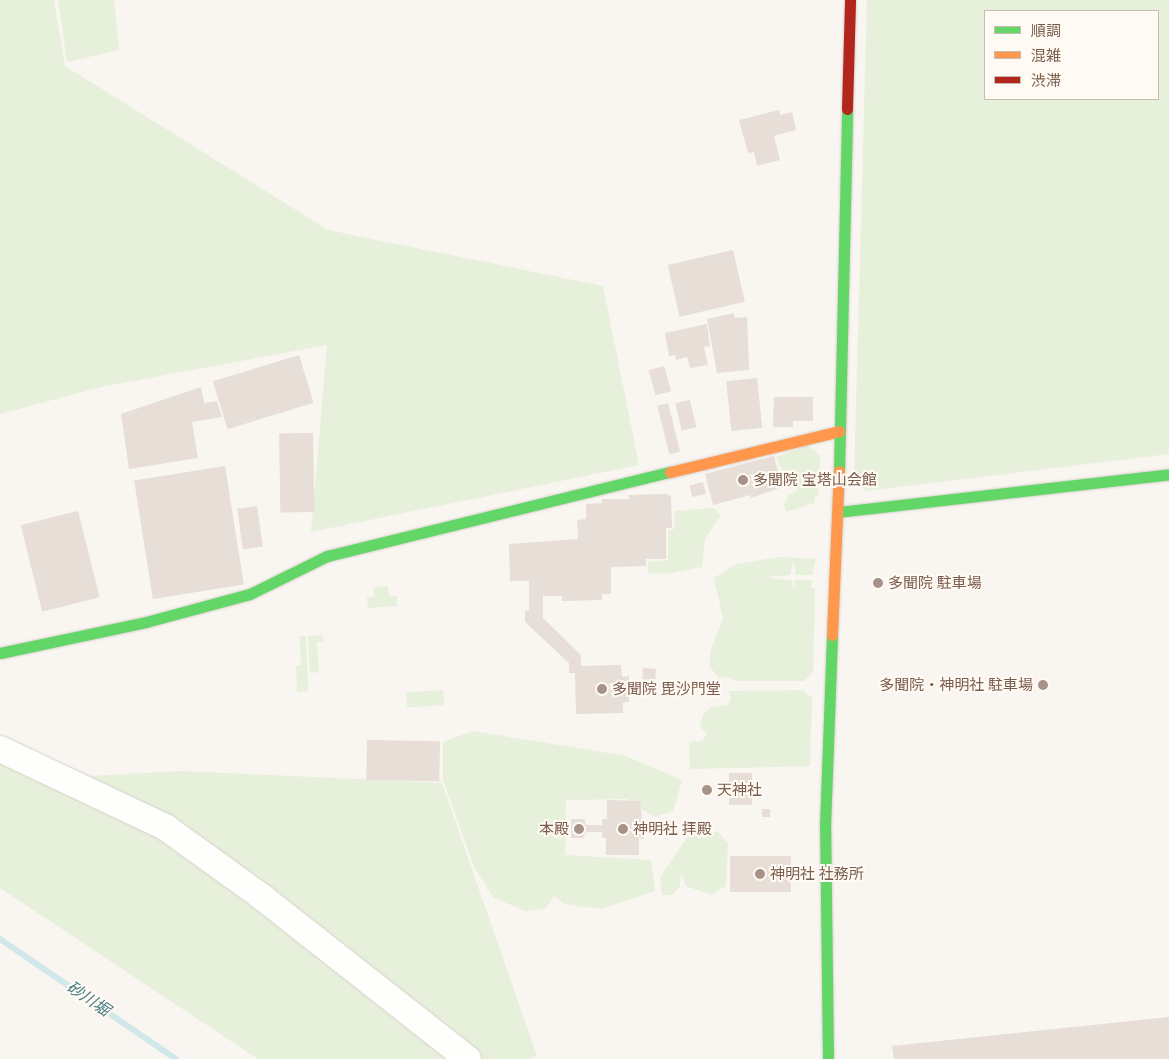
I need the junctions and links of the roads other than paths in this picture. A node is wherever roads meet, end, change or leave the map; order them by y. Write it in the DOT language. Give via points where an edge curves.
graph roads {
  1 [pos="850,0"];
  2 [pos="839,430"];
  3 [pos="1169,474"];
  4 [pos="838,512"];
  5 [pos="0,652"];
  6 [pos="0,749"];
  7 [pos="468,1059"];
  8 [pos="828,1059"];
  1 -- 2 [label="street"];
  2 -- 4 [label="street"];
  2 -- 5 [label="street" via="326,556 250,594 146,622"];
  3 -- 4 [label="street"];
  4 -- 8 [label="street" via="826,818"];
  6 -- 7 [label="street" via="164,827 262,898"];
}
